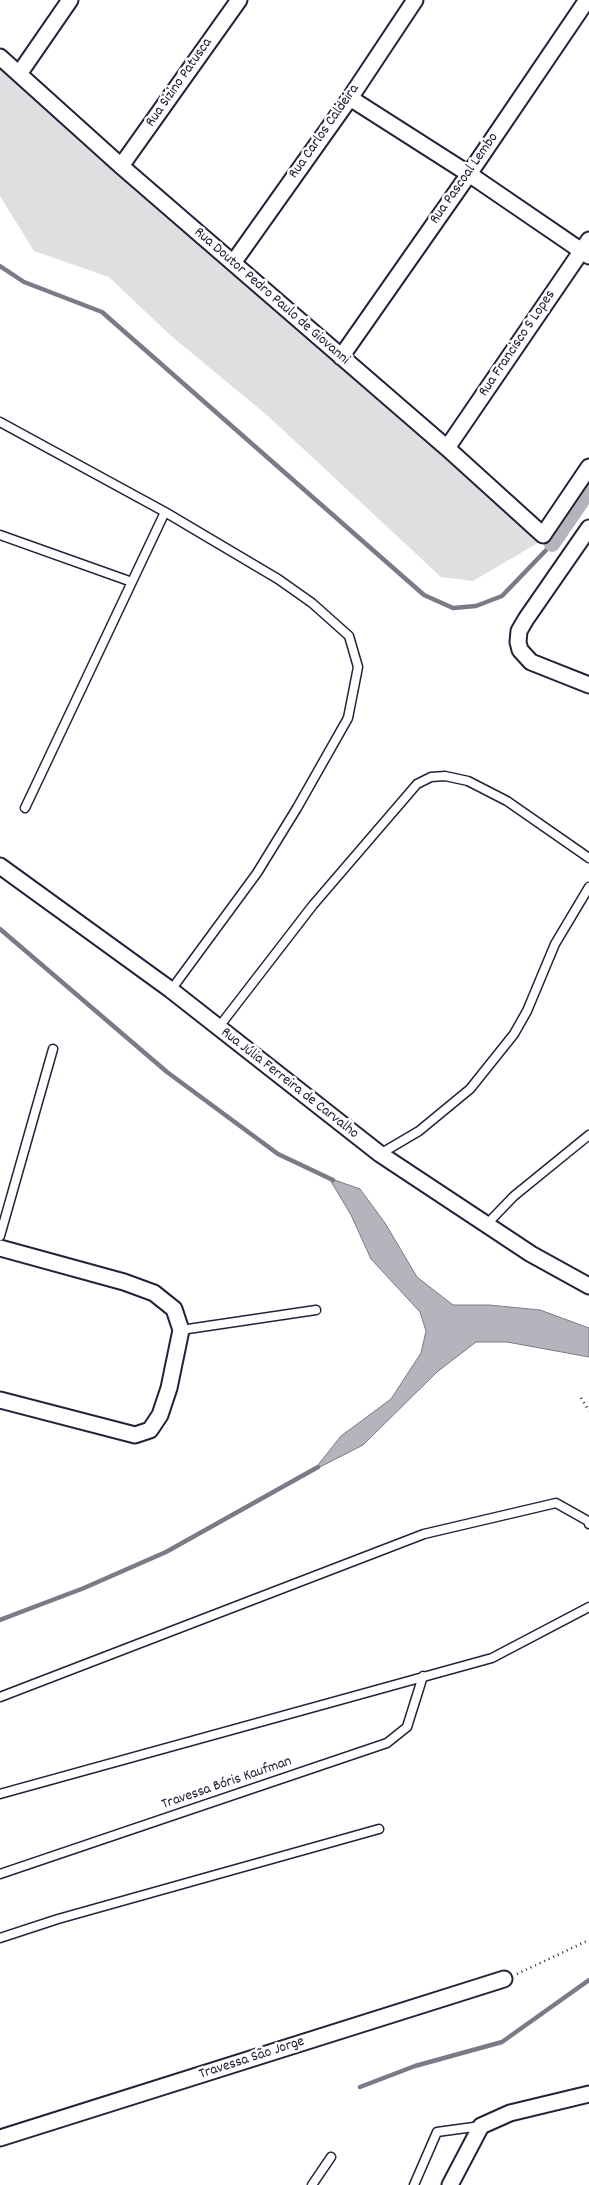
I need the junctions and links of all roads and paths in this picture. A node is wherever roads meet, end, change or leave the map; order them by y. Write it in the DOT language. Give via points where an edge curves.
graph roads {
  1 [pos="70,0"];
  2 [pos="239,0"];
  3 [pos="415,0"];
  4 [pos="585,3"];
  5 [pos="0,57"];
  6 [pos="19,74"];
  7 [pos="350,98"];
  8 [pos="121,166"];
  9 [pos="469,174"];
  10 [pos="586,249"];
  11 [pos="233,263"];
  12 [pos="341,357"];
  13 [pos="0,422"];
  14 [pos="447,448"];
  15 [pos="589,468"];
  16 [pos="165,512"];
  17 [pos="589,528"];
  18 [pos="0,535"];
  19 [pos="132,582"];
  20 [pos="589,685"];
  21 [pos="26,808"];
  22 [pos="589,858"];
  23 [pos="0,866"];
  24 [pos="589,887"];
  25 [pos="171,990"];
  26 [pos="218,1028"];
  27 [pos="53,1049"];
  28 [pos="589,1135"];
  29 [pos="380,1154"];
  30 [pos="486,1225"];
  31 [pos="0,1236"];
  32 [pos="0,1248"];
  33 [pos="589,1286"];
  34 [pos="316,1310"];
  35 [pos="181,1330"];
  36 [pos="581,1398"];
  37 [pos="0,1400"];
  38 [pos="589,1411"];
  39 [pos="589,1524"];
  40 [pos="589,1607"];
  41 [pos="423,1676"];
  42 [pos="0,1697"];
  43 [pos="0,1794"];
  44 [pos="379,1829"];
  45 [pos="0,1874"];
  46 [pos="0,1938"];
  47 [pos="589,1940"];
  48 [pos="504,1979"];
  49 [pos="589,2094"];
  50 [pos="481,2126"];
  51 [pos="0,2138"];
  52 [pos="331,2157"];
  53 [pos="312,2185"];
  54 [pos="414,2185"];
  55 [pos="450,2185"];
  1 -- 6 [label="street"];
  2 -- 8 [label="street, Rua Sizino Patusca"];
  3 -- 7 [label="street, Rua Carlos Caldeira"];
  4 -- 9 [label="street, Rua Pascoal Lembo"];
  5 -- 6 [label="street, Rua Doutor Pedro Paulo de Giovanni"];
  6 -- 8 [label="street, Rua Doutor Pedro Paulo de Giovanni"];
  7 -- 9 [label="street"];
  7 -- 11 [label="street, Rua Carlos Caldeira"];
  8 -- 11 [label="street, Rua Doutor Pedro Paulo de Giovanni"];
  9 -- 10 [label="street"];
  9 -- 12 [label="street, Rua Pascoal Lembo"];
  10 -- 14 [label="street, Rua Francisco S Lopes"];
  11 -- 12 [label="street, Rua Doutor Pedro Paulo de Giovanni"];
  12 -- 14 [label="street, Rua Doutor Pedro Paulo de Giovanni"];
  13 -- 16 [label="lane"];
  14 -- 15 [label="street, Rua Doutor Pedro Paulo de Giovanni" via="543,535"];
  16 -- 19 [label="lane"];
  16 -- 25 [label="lane" via="278,579 312,603 349,636 358,667 348,718 297,808 257,872"];
  17 -- 20 [label="street" via="526,619 518,642 520,650 531,662"];
  18 -- 19 [label="lane"];
  19 -- 21 [label="lane"];
  22 -- 26 [label="lane" via="499,797 468,781 431,777 416,784 312,905"];
  23 -- 25 [label="street, Rua Júlia Ferreira de Carvalho"];
  24 -- 29 [label="lane" via="554,944 514,1034 470,1089 419,1131"];
  25 -- 26 [label="street, Rua Júlia Ferreira de Carvalho"];
  26 -- 29 [label="street, Rua Júlia Ferreira de Carvalho"];
  27 -- 31 [label="lane"];
  28 -- 30 [label="lane" via="514,1196"];
  29 -- 30 [label="street, Rua Júlia Ferreira de Carvalho"];
  30 -- 33 [label="street, Rua Júlia Ferreira de Carvalho"];
  32 -- 35 [label="street" via="154,1293 174,1309"];
  34 -- 35 [label="lane"];
  35 -- 37 [label="street" via="169,1388 160,1415 150,1430 135,1435"];
  36 -- 38 [label="path"];
  39 -- 42 [label="lane" via="556,1503 424,1534"];
  40 -- 41 [label="lane" via="492,1658"];
  41 -- 43 [label="lane"];
  41 -- 45 [label="lane, Travessa Bóris Kaufman" via="407,1727 387,1743"];
  44 -- 46 [label="lane"];
  47 -- 48 [label="path"];
  48 -- 51 [label="street, Travessa São Jorge"];
  49 -- 50 [label="street" via="510,2113"];
  50 -- 54 [label="lane" via="437,2132"];
  50 -- 55 [label="street"];
  52 -- 53 [label="lane"];
}
